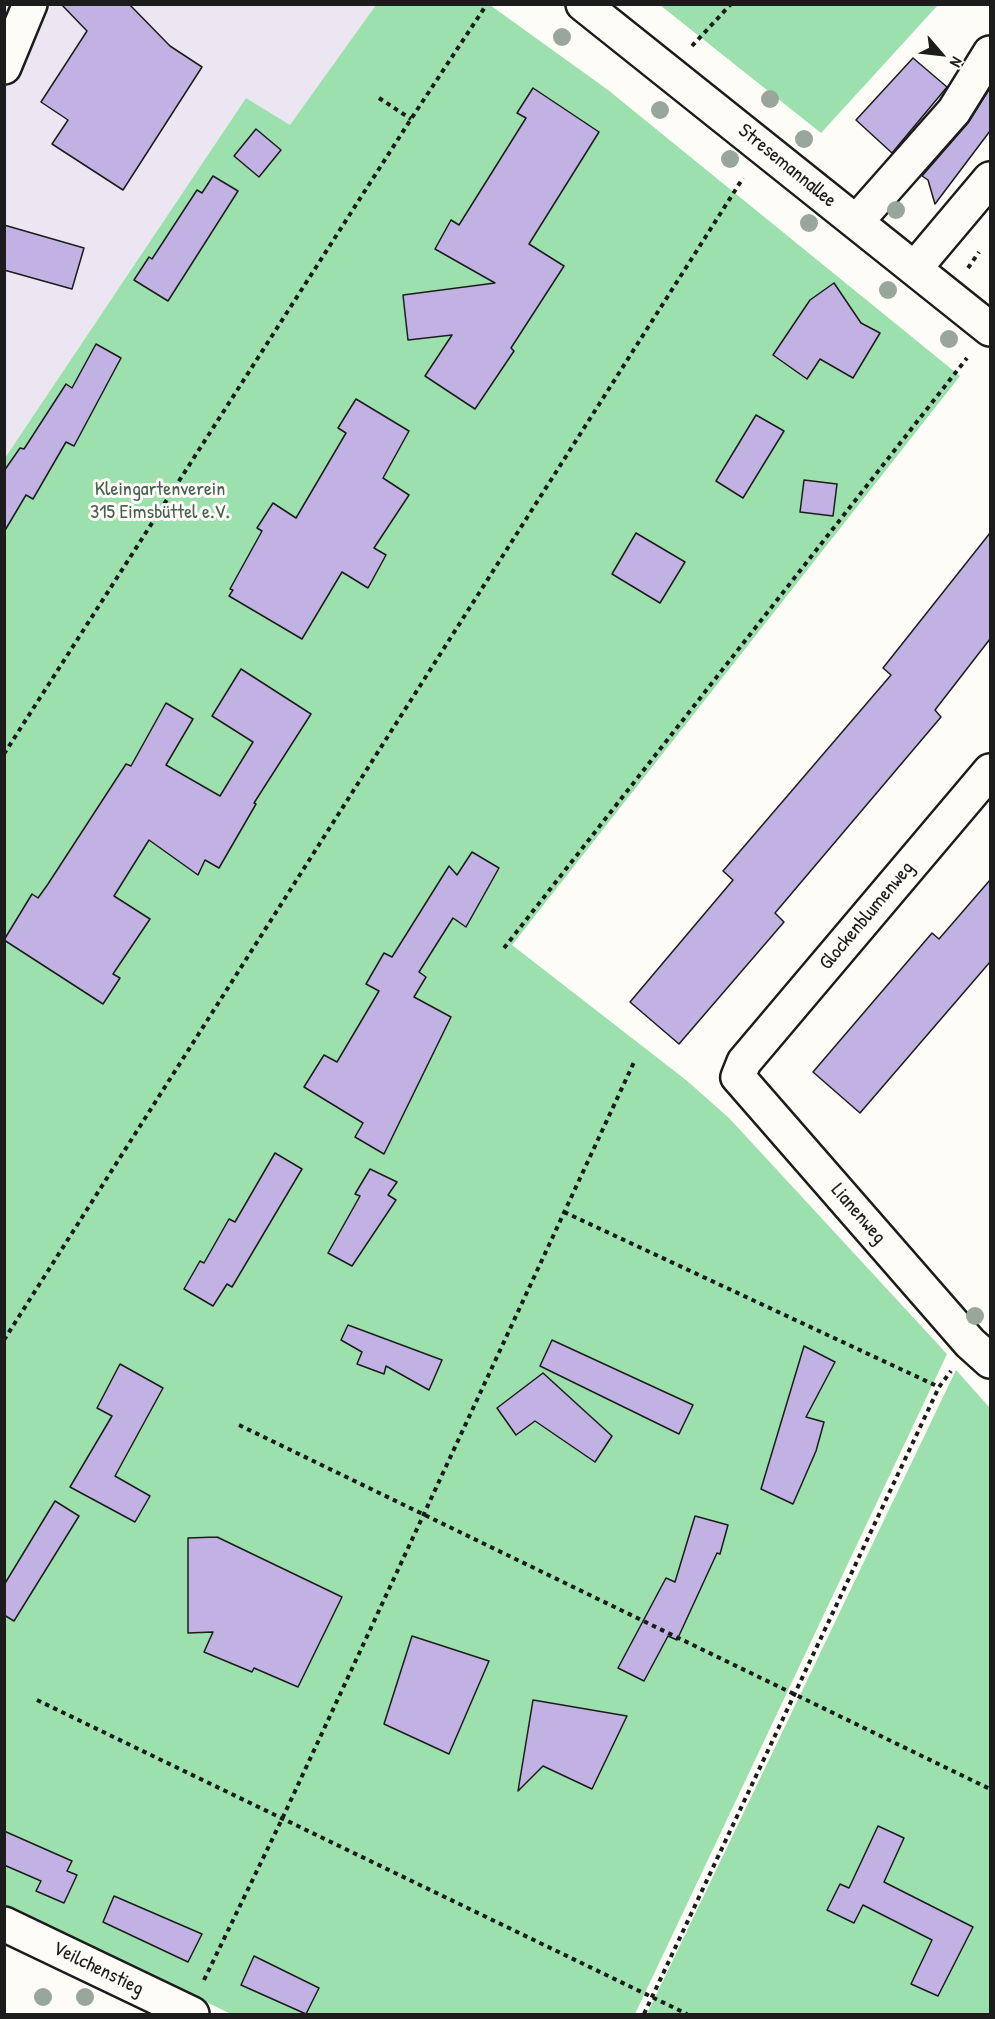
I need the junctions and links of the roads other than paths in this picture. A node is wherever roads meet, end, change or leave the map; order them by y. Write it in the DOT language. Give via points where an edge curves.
graph roads {
  1 [pos="30,4"];
  2 [pos="584,4"];
  3 [pos="990,53"];
  4 [pos="5,66"];
  5 [pos="990,179"];
  6 [pos="856,222"];
  7 [pos="915,268"];
  8 [pos="990,329"];
  9 [pos="990,771"];
  10 [pos="744,1062"];
  11 [pos="980,1352"];
  12 [pos="4,1924"];
  13 [pos="190,2013"];
  1 -- 4 [label="street"];
  2 -- 6 [label="street, Stresemannallee"];
  3 -- 6 [label="street" via="954,111"];
  5 -- 7 [label="street"];
  6 -- 7 [label="street, Stresemannallee"];
  7 -- 8 [label="street, Stresemannallee"];
  9 -- 10 [label="street, Glockenblumenweg"];
  10 -- 11 [label="street, Lianenweg" via="738,1077"];
  12 -- 13 [label="street, Veilchenstieg"];
}
